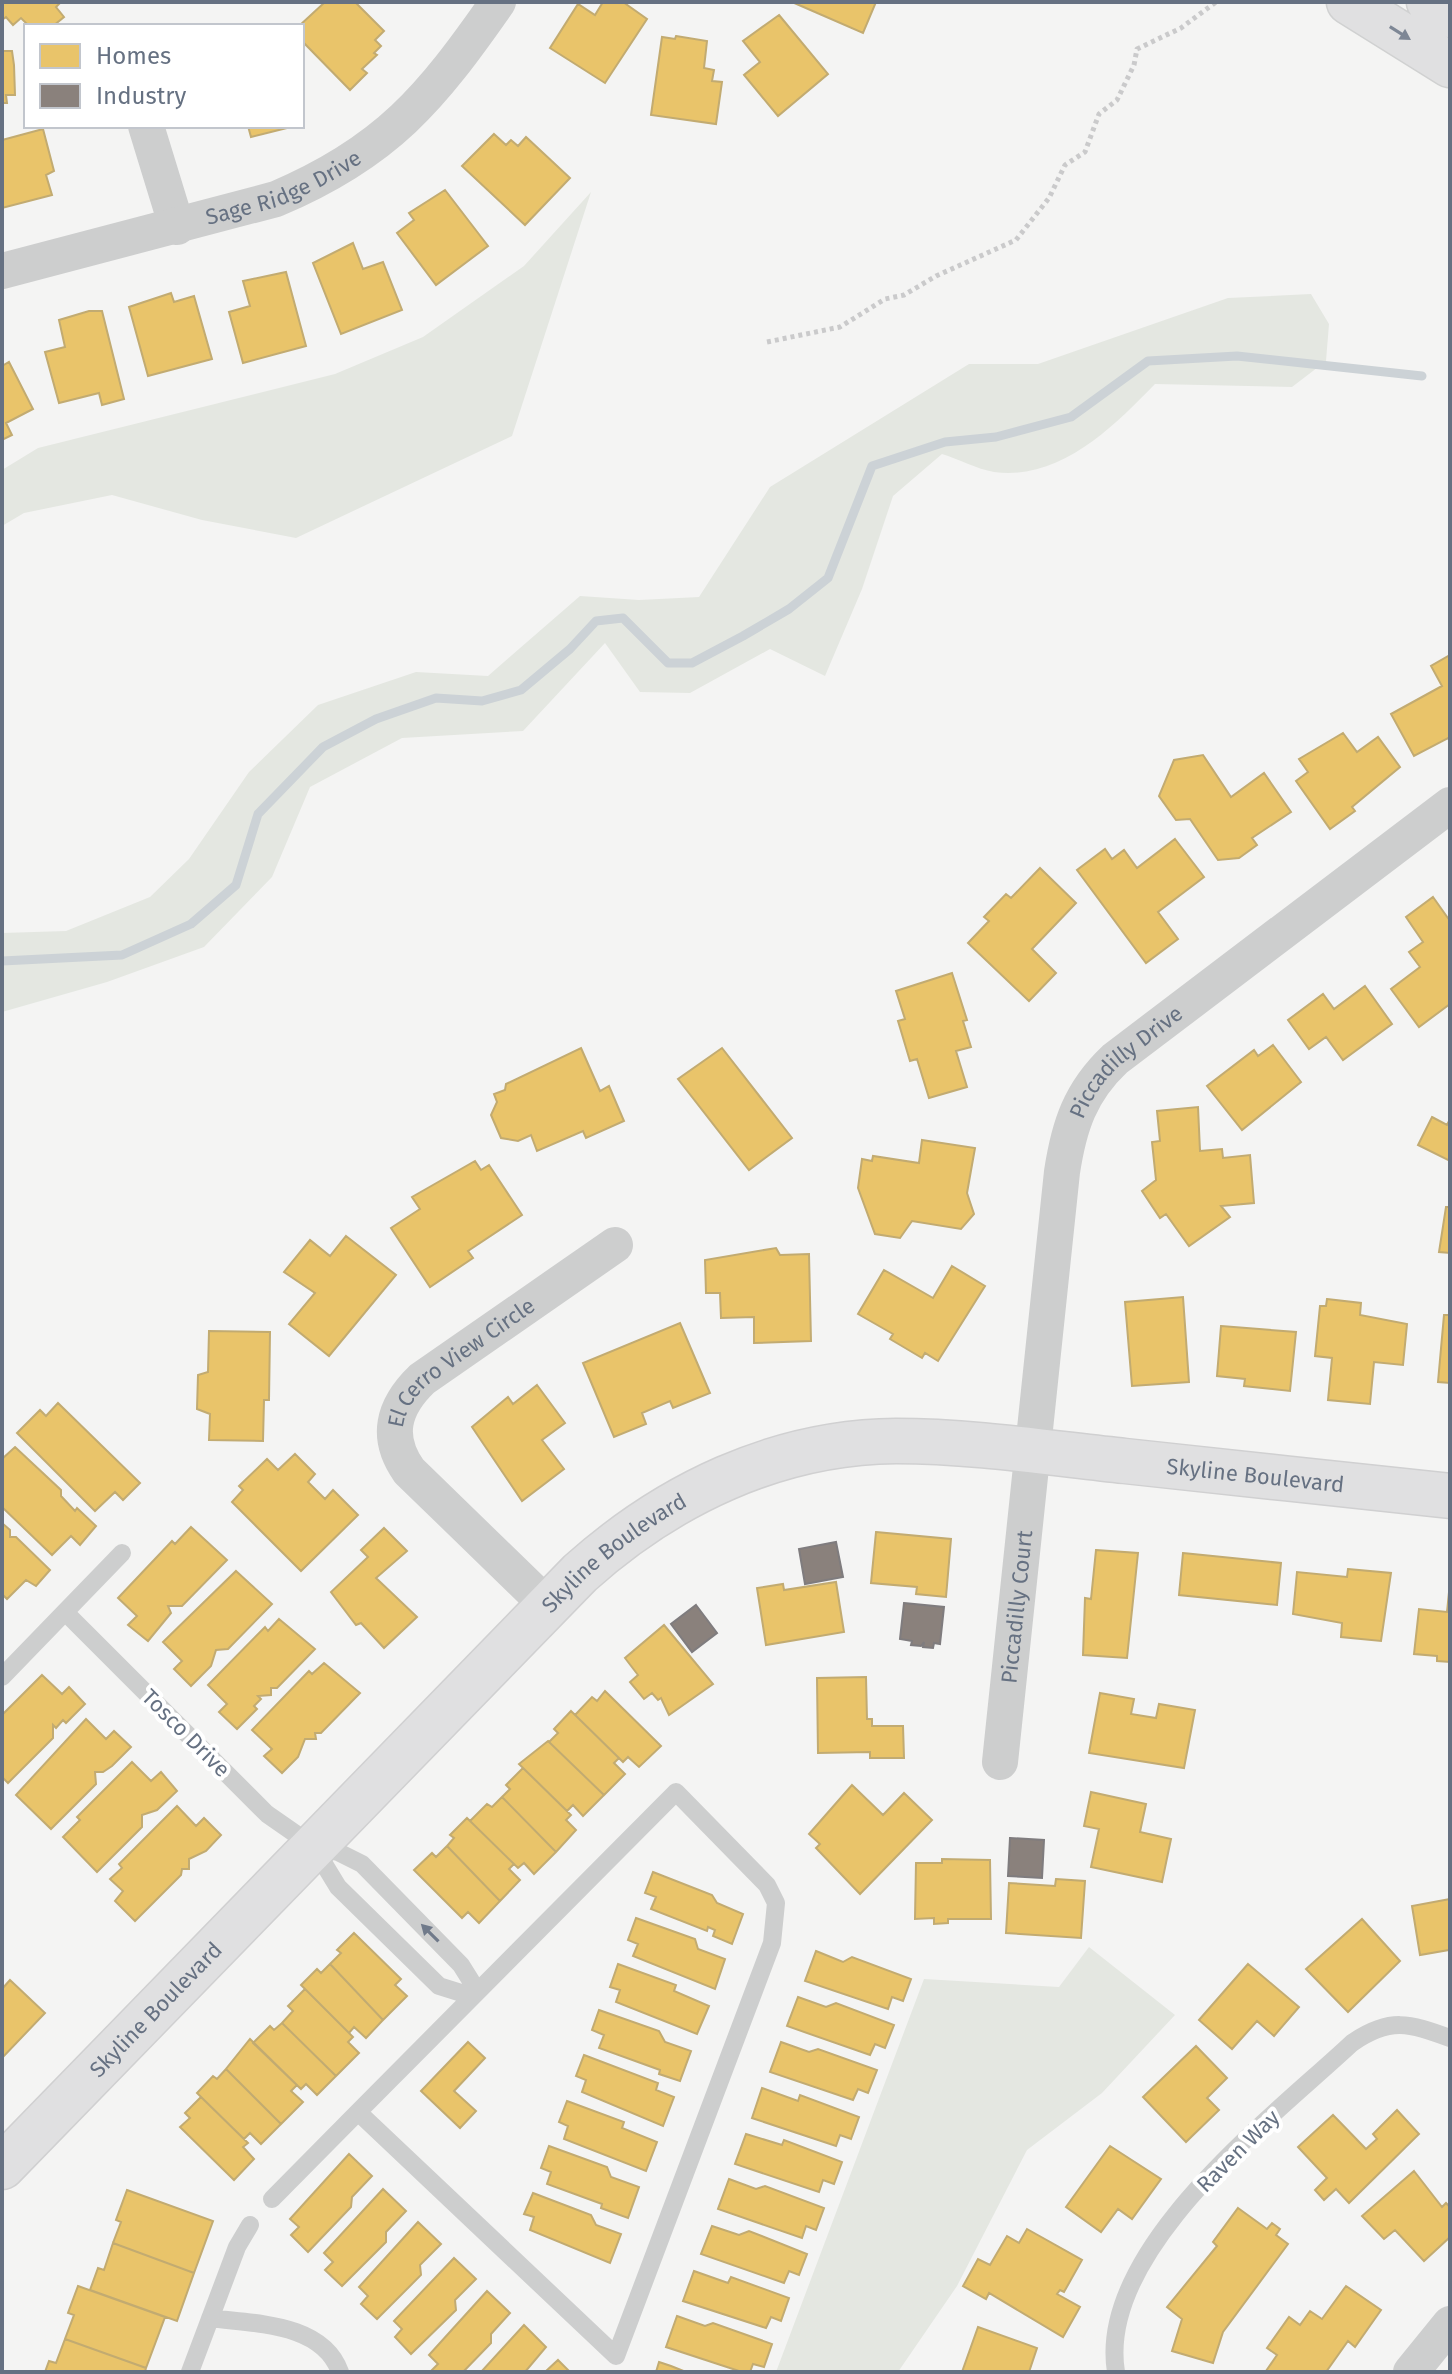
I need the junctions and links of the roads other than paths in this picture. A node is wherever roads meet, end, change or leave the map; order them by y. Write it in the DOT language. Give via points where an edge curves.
graph roads {
  1 [pos="498,2"];
  2 [pos="1349,2"];
  3 [pos="1429,2"];
  4 [pos="1450,15"];
  5 [pos="1450,65"];
  6 [pos="147,128"];
  7 [pos="177,227"];
  8 [pos="2,271"];
  9 [pos="1450,805"];
  10 [pos="615,1245"];
  11 [pos="1033,1451"];
  12 [pos="1450,1496"];
  13 [pos="122,1553"];
  14 [pos="548,1606"];
  15 [pos="65,1612"];
  16 [pos="2,1677"];
  17 [pos="1000,1762"];
  18 [pos="313,1846"];
  19 [pos="471,1996"];
  20 [pos="1450,2038"];
  21 [pos="358,2112"];
  22 [pos="2,2167"];
  23 [pos="272,2199"];
  24 [pos="250,2225"];
  25 [pos="210,2318"];
  26 [pos="1450,2324"];
  27 [pos="190,2372"];
  28 [pos="340,2372"];
  29 [pos="1116,2372"];
  30 [pos="1411,2372"];
  1 -- 7 [label="street, Sage Ridge Drive" via="448,74 382,140 315,183"];
  2 -- 5 [label="street, one-way"];
  3 -- 4 [label="street"];
  6 -- 7 [label="street"];
  7 -- 8 [label="street, Sage Ridge Drive"];
  9 -- 11 [label="street, Piccadilly Drive" via="1115,1059 1083,1096 1062,1172"];
  10 -- 14 [label="street, El Cerro View Circle" via="422,1379 403,1400 393,1424 399,1457 409,1471"];
  11 -- 12 [label="street, Skyline Boulevard"];
  11 -- 14 [label="street, Skyline Boulevard" via="896,1441 786,1456 678,1500 618,1539"];
  11 -- 17 [label="street, Piccadilly Court"];
  13 -- 15 [label="lane"];
  14 -- 18 [label="street, Skyline Boulevard"];
  15 -- 16 [label="lane"];
  15 -- 18 [label="lane, Tosco Drive" via="267,1814"];
  18 -- 19 [label="lane" via="338,1887 439,1986"];
  19 -- 18 [label="lane, one-way" via="471,1981 461,1965 362,1864"];
  18 -- 22 [label="street, Skyline Boulevard"];
  19 -- 21 [label="lane"];
  19 -- 21 [label="lane" via="676,1792 759,1876 776,1903 772,1943 616,2356"];
  20 -- 29 [label="lane, Raven Way" via="1412,2024 1373,2029 1224,2158 1133,2280 1115,2337"];
  21 -- 23 [label="lane"];
  24 -- 25 [label="lane"];
  25 -- 27 [label="lane"];
  25 -- 28 [label="lane" via="296,2332 321,2345"];
  26 -- 30 [label="street"];
}
